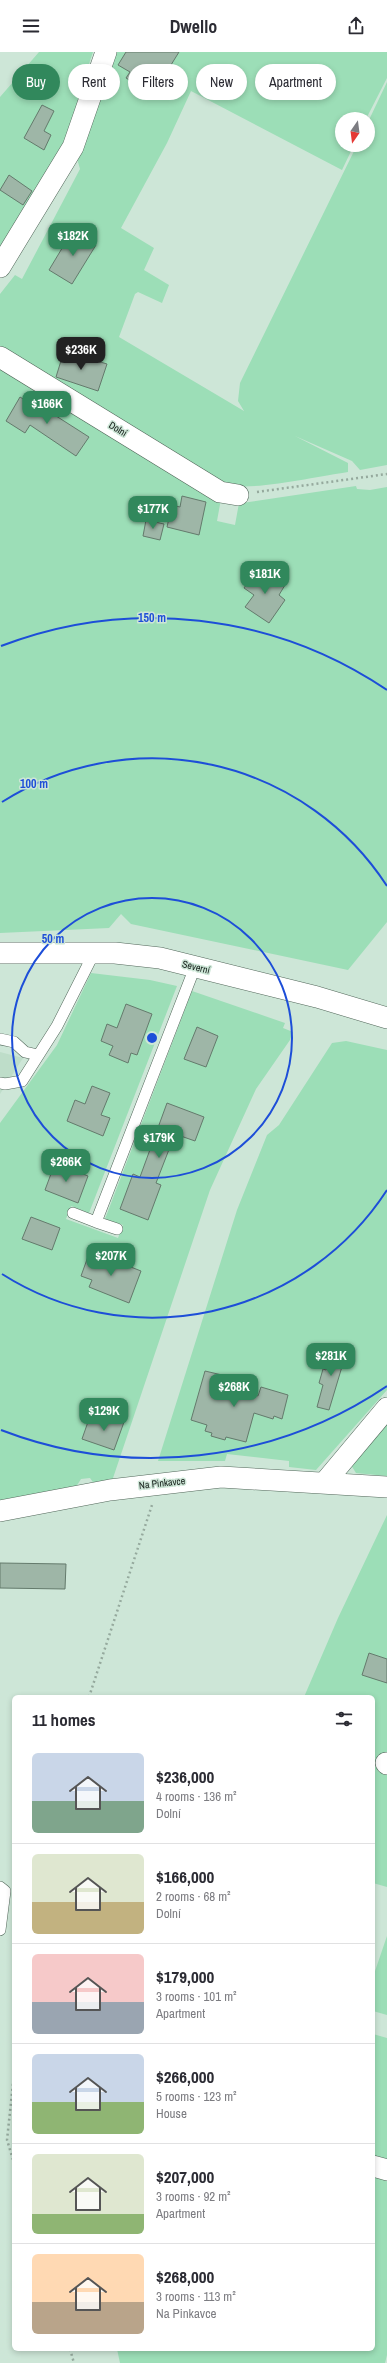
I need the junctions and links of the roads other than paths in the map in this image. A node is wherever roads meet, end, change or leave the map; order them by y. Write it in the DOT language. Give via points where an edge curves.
graph roads {
  1 [pos="106,52"];
  2 [pos="0,266"];
  3 [pos="0,357"];
  4 [pos="238,495"];
  5 [pos="0,953"];
  6 [pos="94,953"];
  7 [pos="195,967"];
  8 [pos="382,1016"];
  9 [pos="0,1039"];
  10 [pos="38,1055"];
  11 [pos="0,1083"];
  12 [pos="73,1213"];
  13 [pos="96,1222"];
  14 [pos="117,1229"];
  15 [pos="387,1408"];
  16 [pos="326,1482"];
  17 [pos="387,1487"];
  18 [pos="0,1511"];
  19 [pos="0,1887"];
  20 [pos="0,1930"];
  21 [pos="375,2167"];
  22 [pos="387,2170"];
  1 -- 2 [label="street" via="73,147"];
  3 -- 4 [label="street, Dolní" via="220,492"];
  5 -- 6 [label="street, Severní"];
  6 -- 7 [label="street, Severní" via="139,955"];
  6 -- 10 [label="lane" via="61,1020"];
  7 -- 8 [label="street, Severní"];
  7 -- 13 [label="lane"];
  9 -- 10 [label="lane" via="14,1042 25,1052"];
  10 -- 11 [label="lane" via="22,1081"];
  12 -- 13 [label="lane"];
  13 -- 14 [label="lane"];
  15 -- 16 [label="street"];
  16 -- 17 [label="street, Na Pinkavce"];
  16 -- 18 [label="street, Na Pinkavce" via="221,1477 110,1490"];
  19 -- 20 [label="lane" via="5,1892"];
  21 -- 22 [label="street"];
}
